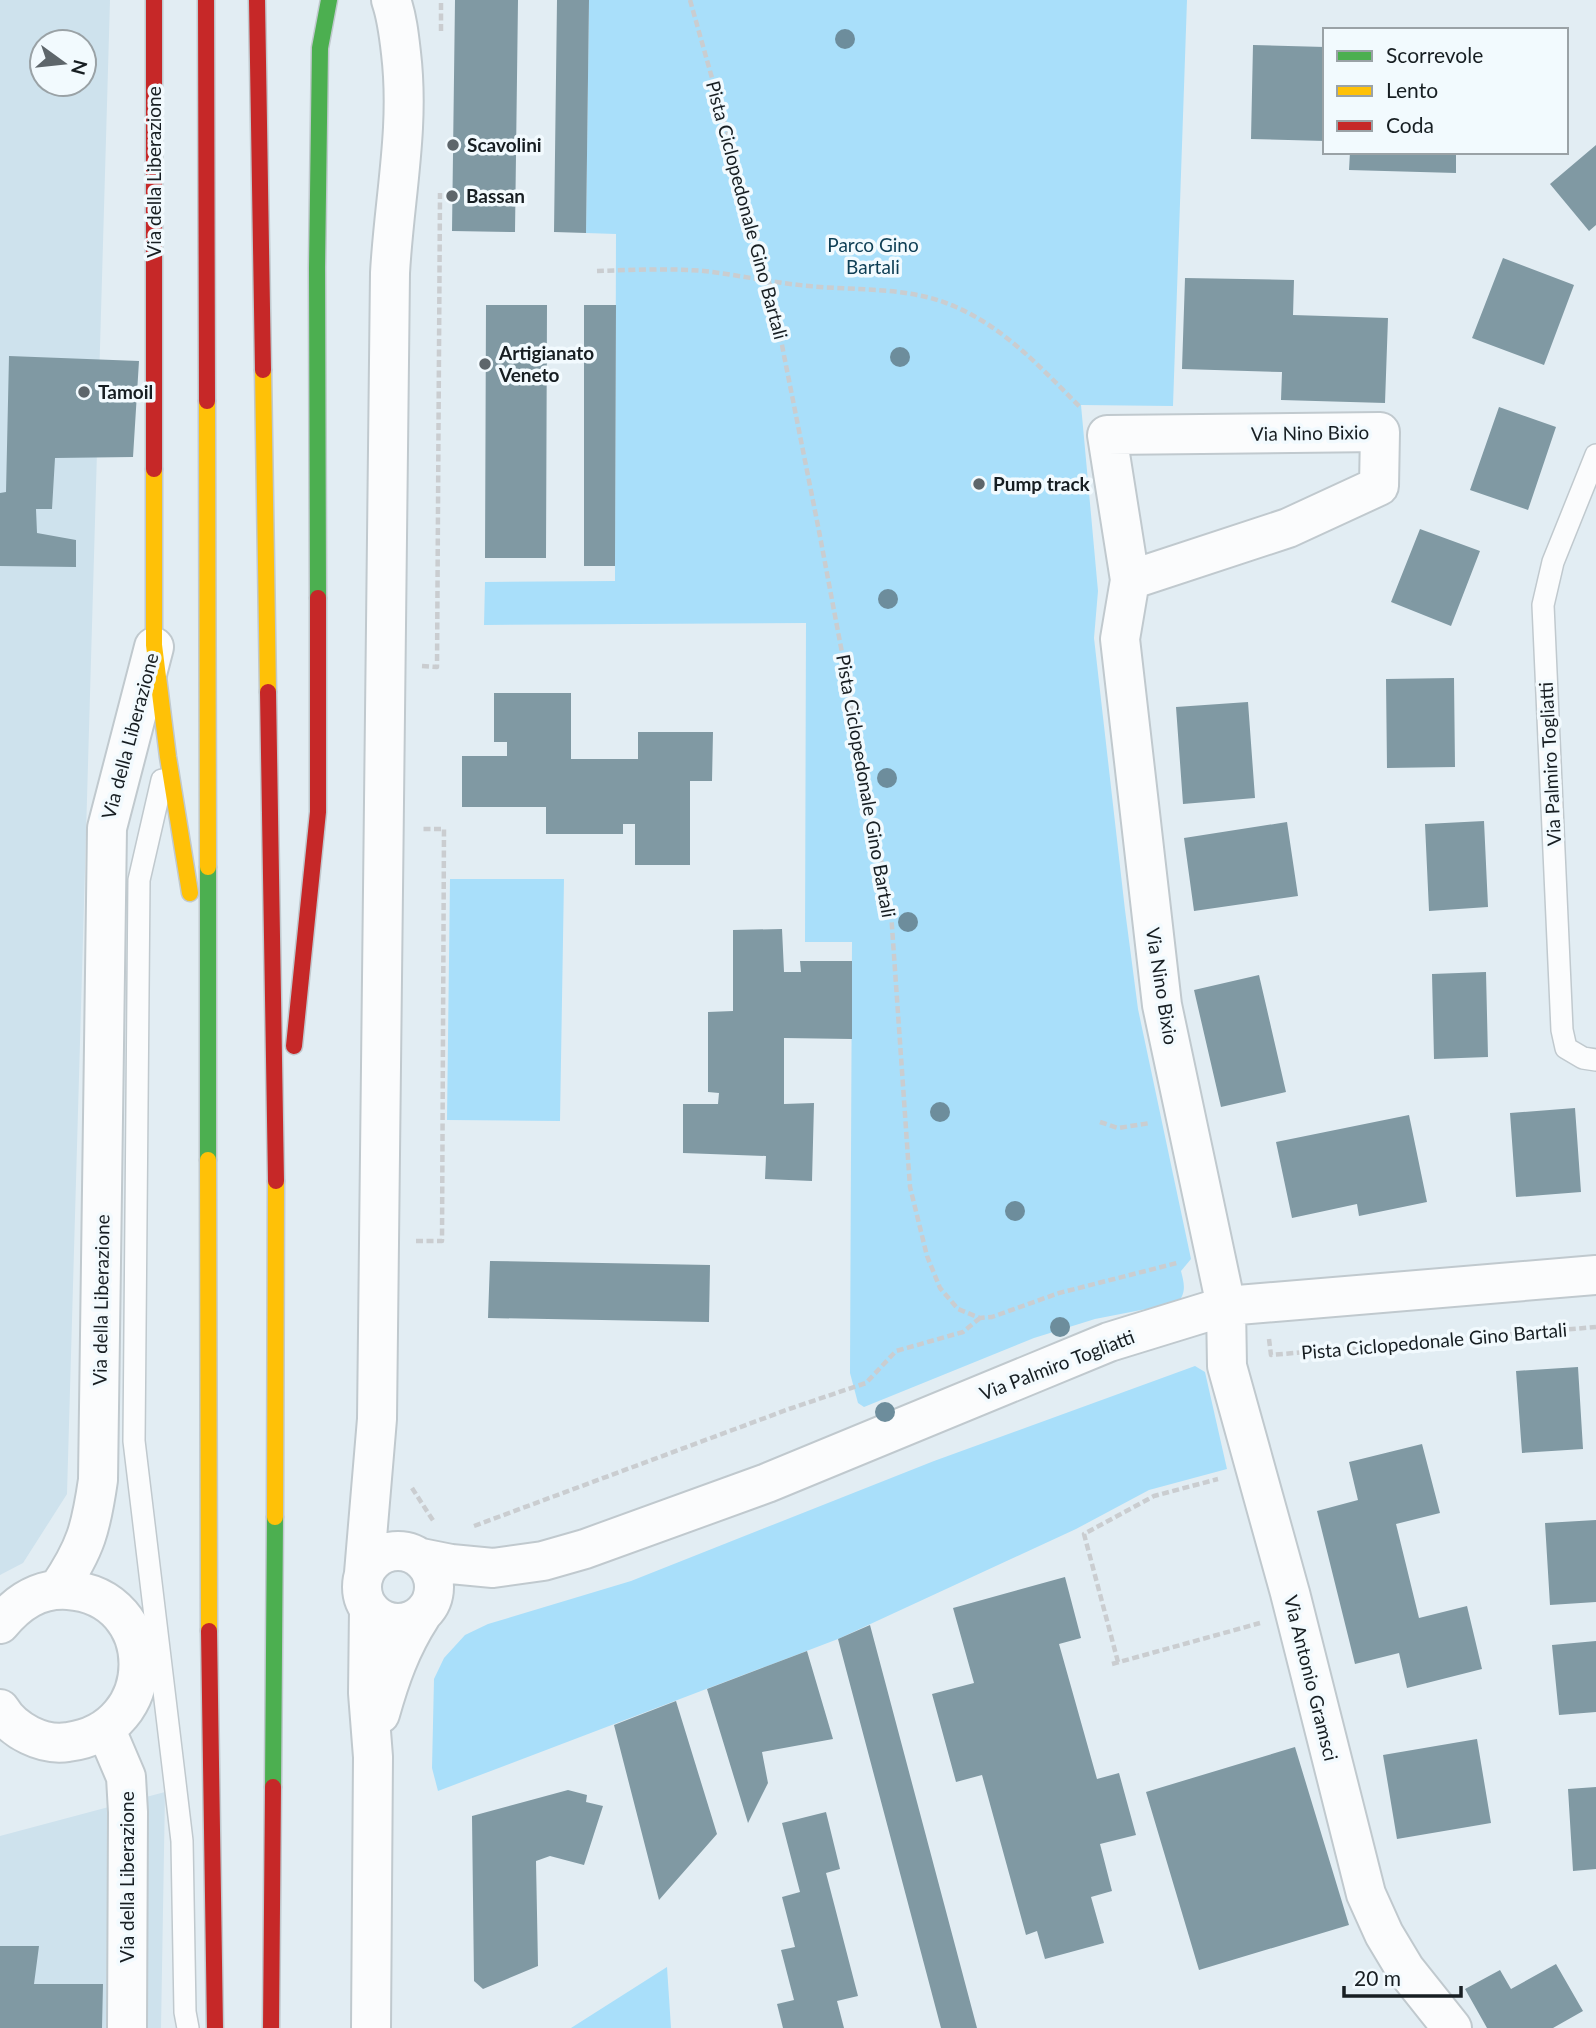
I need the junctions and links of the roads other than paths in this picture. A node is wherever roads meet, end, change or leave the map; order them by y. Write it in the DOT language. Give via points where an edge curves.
graph roads {
  1 [pos="154,0"];
  2 [pos="206,0"];
  3 [pos="257,0"];
  4 [pos="329,0"];
  5 [pos="391,0"];
  6 [pos="415,0"];
  7 [pos="405,102"];
  8 [pos="1596,455"];
  9 [pos="1130,580"];
  10 [pos="154,645"];
  11 [pos="168,757"];
  12 [pos="209,1009"];
  13 [pos="1596,1060"];
  14 [pos="276,1201"];
  15 [pos="1596,1275"];
  16 [pos="1226,1306"];
  17 [pos="377,1419"];
  18 [pos="423,1546"];
  19 [pos="543,1561"];
  20 [pos="58,1589"];
  21 [pos="366,1591"];
  22 [pos="425,1611"];
  23 [pos="0,1624"];
  24 [pos="1,1714"];
  25 [pos="106,1730"];
  26 [pos="373,1758"];
  27 [pos="127,2028"];
  28 [pos="188,2028"];
  29 [pos="215,2028"];
  30 [pos="271,2028"];
  31 [pos="371,2028"];
  32 [pos="1452,2028"];
  1 -- 10 [label="main road, Via della Liberazione"];
  2 -- 12 [label="main road"];
  3 -- 14 [label="main road"];
  4 -- 14 [label="main road" via="320,48 317,268 318,812"];
  5 -- 7 [label="street"];
  6 -- 7 [label="street"];
  7 -- 17 [label="street" via="390,273"];
  8 -- 13 [label="lane, Via Palmiro Togliatti" via="1553,562 1543,605 1562,1030 1566,1048"];
  9 -- 9 [label="street, Via Nino Bixio" via="1288,528 1379,486 1380,432 1107,435"];
  9 -- 16 [label="street, Via Nino Bixio" via="1120,639 1162,1005"];
  10 -- 11 [label="main road"];
  10 -- 20 [label="street, Via della Liberazione" via="107,828 99,1480 92,1523 79,1558"];
  11 -- 12 [label="main road"];
  11 -- 28 [label="lane" via="139,880 134,1441 182,1840"];
  12 -- 29 [label="main road" via="209,1647"];
  14 -- 30 [label="main road"];
  15 -- 16 [label="street, Via Palmiro Togliatti"];
  16 -- 19 [label="street, Via Palmiro Togliatti" via="1108,1342 767,1483 637,1532"];
  16 -- 32 [label="street, Via Antonio Gramsci" via="1227,1366 1296,1614 1366,1894 1405,1969"];
  17 -- 18 [label="street" via="385,1492 397,1526"];
  17 -- 21 [label="street"];
  18 -- 19 [label="street, Via Palmiro Togliatti" via="451,1564 493,1568"];
  18 -- 21 [label="street" via="378,1556 369,1563"];
  18 -- 22 [label="street" via="435,1586"];
  19 -- 22 [label="street, Via Palmiro Togliatti" via="507,1578 458,1592"];
  20 -- 23 [label="street" via="33,1595"];
  20 -- 25 [label="street" via="101,1599 119,1613 133,1636 140,1661 137,1688 125,1711"];
  21 -- 22 [label="street" via="377,1618 400,1624"];
  21 -- 26 [label="street"];
  22 -- 26 [label="street" via="396,1662"];
  24 -- 25 [label="street" via="21,1730 57,1744 82,1741"];
  25 -- 27 [label="street, Via della Liberazione" via="126,1777"];
  26 -- 31 [label="street"];
}
